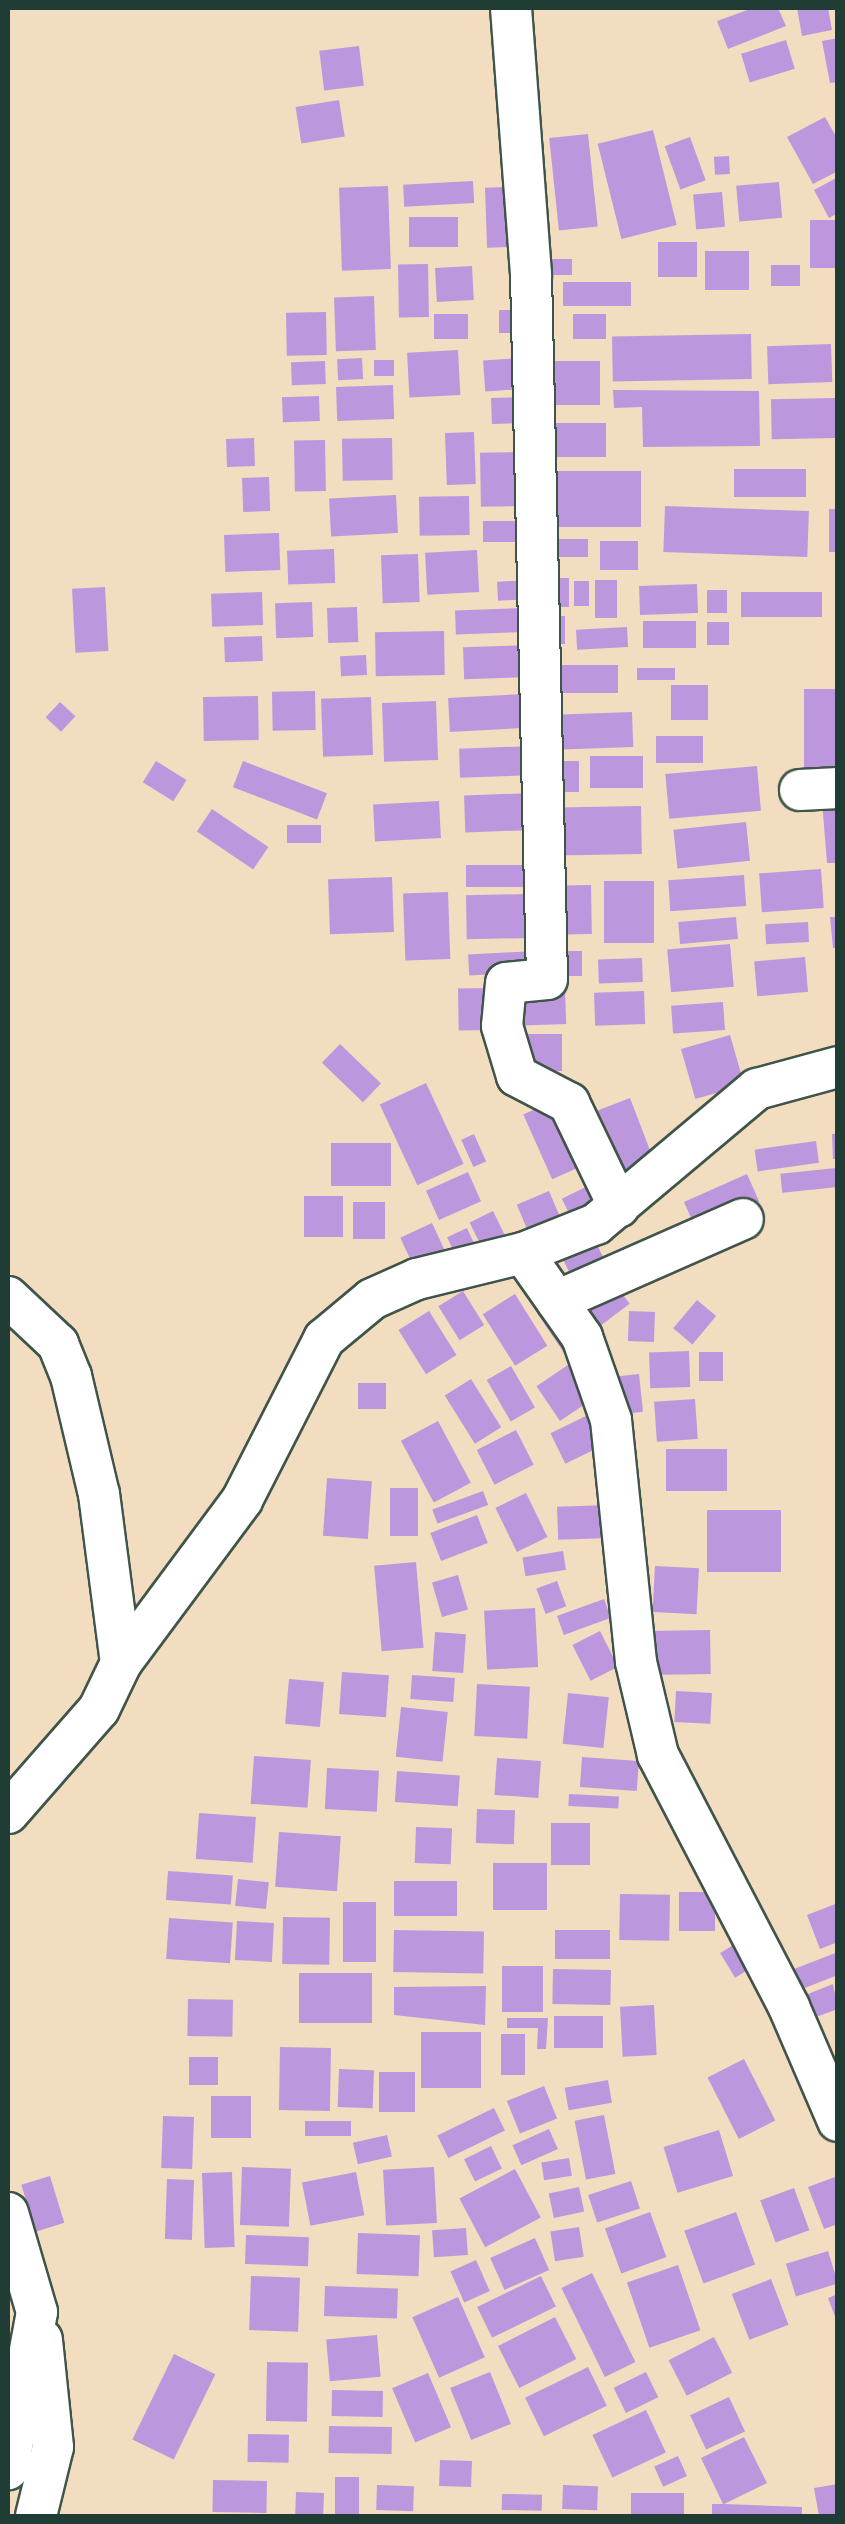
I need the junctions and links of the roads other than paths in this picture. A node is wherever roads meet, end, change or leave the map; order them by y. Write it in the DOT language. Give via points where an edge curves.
graph roads {
  1 [pos="512,8"];
  2 [pos="838,1067"];
  3 [pos="619,1207"];
  4 [pos="742,1219"];
  5 [pos="524,1253"];
  6 [pos="8,1296"];
  7 [pos="556,1301"];
  8 [pos="121,1663"];
  9 [pos="8,1812"];
  10 [pos="838,2121"];
  11 [pos="8,2214"];
  12 [pos="36,2312"];
  13 [pos="8,2469"];
  14 [pos="36,2516"];
  1 -- 3 [label="street" via="532,274 547,980 506,982 502,1026 517,1076 570,1103"];
  2 -- 3 [label="street" via="757,1090"];
  3 -- 5 [label="street" via="596,1224"];
  4 -- 7 [label="street"];
  5 -- 7 [label="street"];
  5 -- 8 [label="street" via="416,1279 372,1299 324,1339 242,1500"];
  6 -- 8 [label="street" via="58,1344 71,1376 98,1494"];
  7 -- 10 [label="street" via="582,1337 610,1420 636,1662 658,1755 789,2006"];
  8 -- 9 [label="street" via="99,1709"];
  11 -- 12 [label="street"];
  12 -- 13 [label="street"];
  12 -- 14 [label="street" via="53,2399 53,2447"];
}
